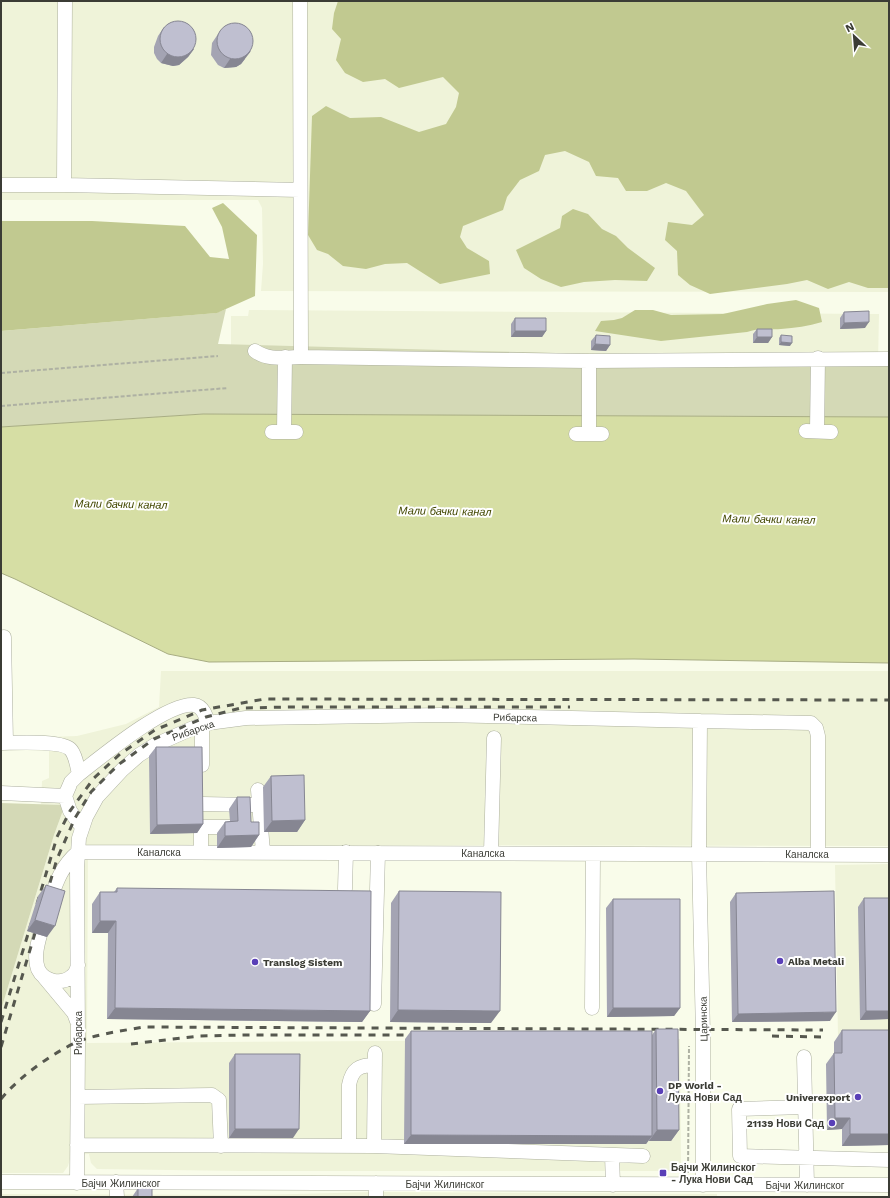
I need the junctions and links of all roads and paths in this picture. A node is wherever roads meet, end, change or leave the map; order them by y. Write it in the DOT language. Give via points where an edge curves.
graph roads {
  1 [pos="65,1"];
  2 [pos="300,1"];
  3 [pos="1,185"];
  4 [pos="64,185"];
  5 [pos="300,190"];
  6 [pos="256,351"];
  7 [pos="218,356"];
  8 [pos="285,357"];
  9 [pos="301,357"];
  10 [pos="818,358"];
  11 [pos="889,359"];
  12 [pos="589,361"];
  13 [pos="1,373"];
  14 [pos="228,388"];
  15 [pos="1,406"];
  16 [pos="284,432"];
  17 [pos="818,432"];
  18 [pos="589,434"];
  19 [pos="4,637"];
  20 [pos="700,721"];
  21 [pos="205,724"];
  22 [pos="494,738"];
  23 [pos="4,743"];
  24 [pos="79,774"];
  25 [pos="258,790"];
  26 [pos="1,793"];
  27 [pos="65,796"];
  28 [pos="202,804"];
  29 [pos="259,806"];
  30 [pos="82,827"];
  31 [pos="202,827"];
  32 [pos="230,827"];
  33 [pos="78,852"];
  34 [pos="201,852"];
  35 [pos="263,852"];
  36 [pos="346,852"];
  37 [pos="378,852"];
  38 [pos="491,853"];
  39 [pos="593,854"];
  40 [pos="699,854"];
  41 [pos="818,854"];
  42 [pos="889,855"];
  43 [pos="345,889"];
  44 [pos="50,900"];
  45 [pos="40,935"];
  46 [pos="78,966"];
  47 [pos="44,977"];
  48 [pos="374,1004"];
  49 [pos="592,1008"];
  50 [pos="78,1024"];
  51 [pos="688,1046"];
  52 [pos="804,1057"];
  53 [pos="78,1097"];
  54 [pos="805,1107"];
  55 [pos="77,1145"];
  56 [pos="221,1146"];
  57 [pos="349,1146"];
  58 [pos="374,1146"];
  59 [pos="612,1155"];
  60 [pos="643,1156"];
  61 [pos="807,1158"];
  62 [pos="889,1160"];
  63 [pos="688,1176"];
  64 [pos="1,1182"];
  65 [pos="116,1182"];
  66 [pos="76,1183"];
  67 [pos="613,1185"];
  68 [pos="807,1185"];
  69 [pos="889,1185"];
  70 [pos="707,1189"];
  71 [pos="254,1190"];
  72 [pos="376,1190"];
  73 [pos="117,1197"];
  1 -- 4 [label="street"];
  2 -- 5 [label="street"];
  3 -- 4 [label="street"];
  4 -- 5 [label="street"];
  5 -- 9 [label="street"];
  6 -- 8 [label="street" via="269,358"];
  7 -- 13 [label="path"];
  8 -- 9 [label="street"];
  8 -- 16 [label="street"];
  9 -- 12 [label="street"];
  10 -- 11 [label="street"];
  10 -- 12 [label="street"];
  10 -- 17 [label="street"];
  12 -- 18 [label="street"];
  14 -- 15 [label="path"];
  19 -- 23 [label="street"];
  20 -- 21 [label="street, Рибарска" via="441,715 246,718"];
  20 -- 40 [label="street, Царинска"];
  20 -- 41 [label="street, Рибарска" via="811,723 816,728"];
  21 -- 24 [label="street" via="202,710 194,705 180,708 146,724"];
  21 -- 28 [label="street"];
  21 -- 30 [label="street, Рибарска" via="175,735 139,755 97,797"];
  22 -- 38 [label="street"];
  23 -- 24 [label="street" via="63,745 73,754"];
  24 -- 27 [label="street" via="71,782"];
  25 -- 29 [label="street"];
  26 -- 27 [label="street"];
  27 -- 30 [label="street" via="70,811"];
  28 -- 29 [label="street"];
  28 -- 31 [label="street"];
  29 -- 35 [label="street" via="255,826"];
  30 -- 33 [label="street, Рибарска"];
  31 -- 32 [label="street"];
  31 -- 34 [label="street"];
  33 -- 34 [label="street, Каналска"];
  33 -- 44 [label="street" via="68,861 57,878"];
  33 -- 46 [label="street, Рибарска"];
  34 -- 35 [label="street, Каналска"];
  35 -- 36 [label="street, Каналска"];
  36 -- 37 [label="street, Каналска"];
  36 -- 43 [label="street"];
  37 -- 38 [label="street, Каналска"];
  37 -- 48 [label="street"];
  38 -- 39 [label="street, Каналска"];
  39 -- 40 [label="street, Каналска"];
  39 -- 49 [label="street"];
  40 -- 41 [label="street, Каналска"];
  40 -- 70 [label="street, Царинска"];
  41 -- 42 [label="street, Каналска"];
  45 -- 47 [label="street" via="36,959 38,970"];
  46 -- 47 [label="street" via="73,976 64,980 53,982"];
  46 -- 50 [label="street, Рибарска"];
  47 -- 50 [label="street" via="74,1013"];
  50 -- 53 [label="street, Рибарска"];
  51 -- 63 [label="path"];
  52 -- 54 [label="street"];
  53 -- 55 [label="street, Рибарска"];
  53 -- 56 [label="street" via="212,1095 219,1100"];
  54 -- 61 [label="street"];
  54 -- 61 [label="street" via="739,1109 740,1156"];
  55 -- 56 [label="street"];
  55 -- 66 [label="street, Рибарска"];
  56 -- 57 [label="street"];
  57 -- 58 [label="street"];
  57 -- 58 [label="street" via="350,1077 359,1067 375,1059"];
  58 -- 59 [label="street"];
  59 -- 60 [label="street"];
  59 -- 67 [label="street"];
  61 -- 62 [label="street"];
  61 -- 68 [label="street"];
  64 -- 66 [label="street, Бајчи Жилинског"];
  65 -- 66 [label="street, Бајчи Жилинског"];
  65 -- 71 [label="street, Бајчи Жилинског"];
  65 -- 73 [label="street"];
  67 -- 70 [label="street, Бајчи Жилинског"];
  67 -- 72 [label="street, Бајчи Жилинског"];
  68 -- 69 [label="street, Бајчи Жилинског"];
  68 -- 70 [label="street, Бајчи Жилинског"];
  71 -- 72 [label="street, Бајчи Жилинског"];
}
